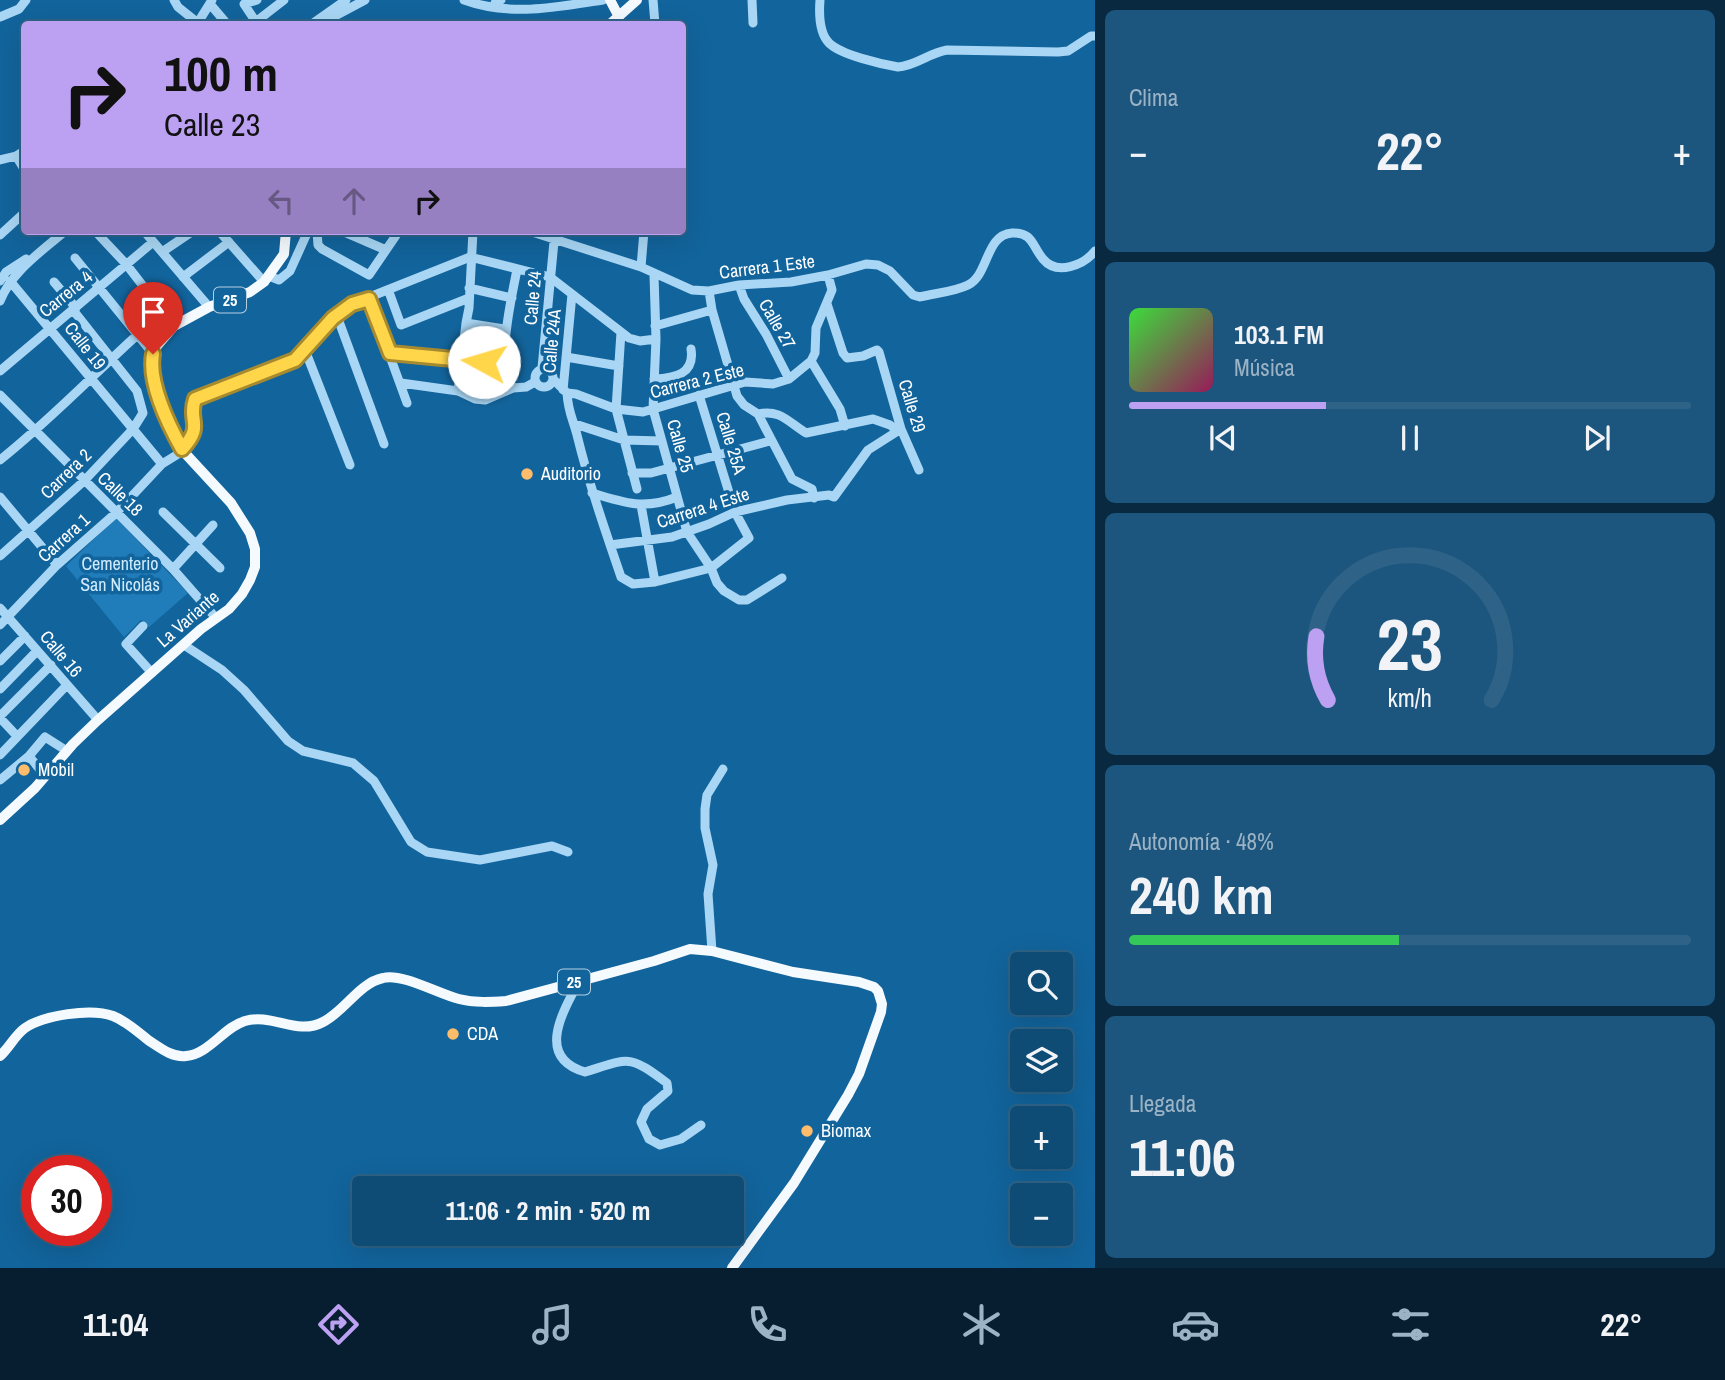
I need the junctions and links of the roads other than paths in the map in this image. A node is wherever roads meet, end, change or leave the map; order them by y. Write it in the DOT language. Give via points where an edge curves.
graph roads {
  1 [pos="26,0"];
  2 [pos="257,0"];
  3 [pos="284,0"];
  4 [pos="346,0"];
  5 [pos="365,0"];
  6 [pos="464,0"];
  7 [pos="480,0"];
  8 [pos="567,0"];
  9 [pos="603,0"];
  10 [pos="610,0"];
  11 [pos="637,0"];
  12 [pos="653,0"];
  13 [pos="752,0"];
  14 [pos="820,0"];
  15 [pos="174,2"];
  16 [pos="211,2"];
  17 [pos="498,2"];
  18 [pos="0,17"];
  19 [pos="195,21"];
  20 [pos="200,21"];
  21 [pos="225,21"];
  22 [pos="253,21"];
  23 [pos="257,21"];
  24 [pos="316,21"];
  25 [pos="326,21"];
  26 [pos="615,21"];
  27 [pos="655,21"];
  28 [pos="753,23"];
  29 [pos="1095,36"];
  30 [pos="20,154"];
  31 [pos="0,160"];
  32 [pos="21,216"];
  33 [pos="55,235"];
  34 [pos="60,235"];
  35 [pos="99,235"];
  36 [pos="147,235"];
  37 [pos="187,235"];
  38 [pos="223,235"];
  39 [pos="286,235"];
  40 [pos="306,235"];
  41 [pos="317,235"];
  42 [pos="351,235"];
  43 [pos="396,235"];
  44 [pos="473,235"];
  45 [pos="554,235"];
  46 [pos="644,235"];
  47 [pos="0,236"];
  48 [pos="153,242"];
  49 [pos="229,242"];
  50 [pos="386,250"];
  51 [pos="1095,251"];
  52 [pos="162,252"];
  53 [pos="470,257"];
  54 [pos="75,258"];
  55 [pos="127,264"];
  56 [pos="641,267"];
  57 [pos="517,268"];
  58 [pos="654,275"];
  59 [pos="828,275"];
  60 [pos="3,277"];
  61 [pos="183,277"];
  62 [pos="550,277"];
  63 [pos="267,279"];
  64 [pos="54,282"];
  65 [pos="739,285"];
  66 [pos="100,287"];
  67 [pos="709,290"];
  68 [pos="389,292"];
  69 [pos="469,293"];
  70 [pos="572,294"];
  71 [pos="512,298"];
  72 [pos="369,299"];
  73 [pos="0,301"];
  74 [pos="827,304"];
  75 [pos="209,307"];
  76 [pos="75,309"];
  77 [pos="712,310"];
  78 [pos="164,311"];
  79 [pos="337,316"];
  80 [pos="466,323"];
  81 [pos="174,326"];
  82 [pos="656,326"];
  83 [pos="50,327"];
  84 [pos="504,329"];
  85 [pos="621,332"];
  86 [pos="138,334"];
  87 [pos="656,339"];
  88 [pos="691,349"];
  89 [pos="305,350"];
  90 [pos="390,353"];
  91 [pos="153,354"];
  92 [pos="566,357"];
  93 [pos="111,359"];
  94 [pos="463,360"];
  95 [pos="811,361"];
  96 [pos="506,365"];
  97 [pos="619,366"];
  98 [pos="542,369"];
  99 [pos="0,371"];
  100 [pos="90,379"];
  101 [pos="553,379"];
  102 [pos="654,379"];
  103 [pos="789,379"];
  104 [pos="535,382"];
  105 [pos="401,383"];
  106 [pos="734,387"];
  107 [pos="513,388"];
  108 [pos="458,391"];
  109 [pos="565,392"];
  110 [pos="0,395"];
  111 [pos="699,395"];
  112 [pos="407,403"];
  113 [pos="616,409"];
  114 [pos="653,409"];
  115 [pos="758,414"];
  116 [pos="575,424"];
  117 [pos="845,426"];
  118 [pos="132,429"];
  119 [pos="899,430"];
  120 [pos="35,432"];
  121 [pos="624,440"];
  122 [pos="770,440"];
  123 [pos="662,441"];
  124 [pos="384,444"];
  125 [pos="182,450"];
  126 [pos="719,455"];
  127 [pos="0,460"];
  128 [pos="162,464"];
  129 [pos="350,465"];
  130 [pos="670,467"];
  131 [pos="919,470"];
  132 [pos="632,473"];
  133 [pos="84,481"];
  134 [pos="636,489"];
  135 [pos="592,493"];
  136 [pos="0,497"];
  137 [pos="677,497"];
  138 [pos="814,498"];
  139 [pos="641,505"];
  140 [pos="163,512"];
  141 [pos="735,512"];
  142 [pos="117,513"];
  143 [pos="213,524"];
  144 [pos="28,531"];
  145 [pos="688,533"];
  146 [pos="649,541"];
  147 [pos="196,544"];
  148 [pos="610,545"];
  149 [pos="0,556"];
  150 [pos="57,565"];
  151 [pos="220,568"];
  152 [pos="711,568"];
  153 [pos="173,569"];
  154 [pos="782,578"];
  155 [pos="654,582"];
  156 [pos="0,608"];
  157 [pos="8,617"];
  158 [pos="216,618"];
  159 [pos="0,625"];
  160 [pos="144,626"];
  161 [pos="25,636"];
  162 [pos="184,645"];
  163 [pos="37,651"];
  164 [pos="0,661"];
  165 [pos="51,665"];
  166 [pos="152,673"];
  167 [pos="66,685"];
  168 [pos="0,689"];
  169 [pos="0,717"];
  170 [pos="98,720"];
  171 [pos="16,736"];
  172 [pos="67,751"];
  173 [pos="0,755"];
  174 [pos="30,756"];
  175 [pos="723,769"];
  176 [pos="45,776"];
  177 [pos="0,780"];
  178 [pos="0,820"];
  179 [pos="568,852"];
  180 [pos="712,951"];
  181 [pos="579,981"];
  182 [pos="0,1056"];
  183 [pos="701,1125"];
  184 [pos="732,1268"];
  1 -- 18 [label="street" via="19,9"];
  2 -- 22 [label="street" via="244,4"];
  3 -- 23 [label="street"];
  4 -- 24 [label="street"];
  5 -- 25 [label="street"];
  6 -- 9 [label="street" via="531,10"];
  7 -- 17 [label="street"];
  8 -- 17 [label="street" via="528,6"];
  10 -- 26 [label="main road"];
  11 -- 26 [label="main road"];
  12 -- 27 [label="street"];
  13 -- 28 [label="street"];
  14 -- 29 [label="street" via="828,42 848,53 898,66 947,50 1068,51"];
  15 -- 19 [label="street"];
  16 -- 20 [label="street"];
  16 -- 21 [label="street"];
  30 -- 31 [label="street"];
  32 -- 47 [label="street"];
  33 -- 60 [label="street"];
  34 -- 60 [label="street"];
  35 -- 55 [label="street"];
  36 -- 48 [label="street"];
  37 -- 52 [label="street"];
  38 -- 49 [label="street"];
  39 -- 63 [label="main road, 25" via="284,254"];
  40 -- 63 [label="street" via="287,275"];
  41 -- 50 [label="street" via="322,249 369,275"];
  42 -- 50 [label="street"];
  43 -- 50 [label="street"];
  44 -- 53 [label="street"];
  45 -- 56 [label="street"];
  45 -- 62 [label="street, Calle 24"];
  46 -- 56 [label="street"];
  48 -- 52 [label="street"];
  48 -- 55 [label="street, Carrera 4"];
  49 -- 61 [label="street"];
  49 -- 63 [label="street"];
  51 -- 59 [label="street, Carrera 1 Este" via="1082,263 1054,266 1042,258 1027,235 1003,235 971,283 920,297 878,265"];
  52 -- 61 [label="street"];
  53 -- 57 [label="street"];
  53 -- 68 [label="street"];
  53 -- 69 [label="street"];
  54 -- 66 [label="street"];
  55 -- 66 [label="street, Carrera 4"];
  55 -- 78 [label="street"];
  56 -- 58 [label="street"];
  57 -- 62 [label="street"];
  57 -- 71 [label="street"];
  58 -- 67 [label="street" via="692,290"];
  58 -- 82 [label="street, Calle 25"];
  59 -- 65 [label="street, Carrera 1 Este"];
  59 -- 74 [label="street" via="832,290"];
  60 -- 73 [label="street"];
  60 -- 83 [label="street, Calle 19"];
  61 -- 75 [label="street"];
  62 -- 70 [label="street"];
  62 -- 98 [label="street, Calle 24"];
  63 -- 75 [label="main road, 25" via="240,297"];
  64 -- 76 [label="street"];
  65 -- 67 [label="street, Carrera 1 Este"];
  65 -- 103 [label="street, Calle 27"];
  66 -- 76 [label="street, Carrera 4"];
  66 -- 86 [label="street"];
  67 -- 77 [label="street"];
  68 -- 69 [label="street" via="401,325"];
  68 -- 72 [label="street"];
  69 -- 71 [label="street"];
  69 -- 80 [label="street"];
  70 -- 85 [label="street"];
  70 -- 92 [label="street, Calle 24A"];
  71 -- 84 [label="street"];
  72 -- 79 [label="street" via="352,304"];
  72 -- 90 [label="street"];
  74 -- 95 [label="street" via="816,328"];
  74 -- 119 [label="street, Calle 29" via="847,358 877,349"];
  75 -- 81 [label="main road, 25"];
  76 -- 83 [label="street, Carrera 4"];
  76 -- 93 [label="street"];
  77 -- 82 [label="street"];
  77 -- 106 [label="street"];
  78 -- 81 [label="street"];
  78 -- 86 [label="street"];
  79 -- 89 [label="street"];
  79 -- 124 [label="street"];
  80 -- 84 [label="street"];
  80 -- 94 [label="street"];
  81 -- 91 [label="main road, 25"];
  82 -- 87 [label="street, Calle 25"];
  83 -- 99 [label="street, Carrera 4"];
  83 -- 100 [label="street, Calle 19"];
  84 -- 96 [label="street"];
  85 -- 87 [label="street" via="640,341"];
  85 -- 97 [label="street"];
  86 -- 91 [label="street"];
  86 -- 93 [label="street"];
  87 -- 102 [label="street, Calle 25"];
  88 -- 102 [label="street" via="690,367 670,378"];
  89 -- 125 [label="street" via="295,360 195,399 194,431"];
  89 -- 129 [label="street"];
  90 -- 94 [label="street"];
  90 -- 105 [label="street"];
  91 -- 125 [label="main road, La Variante" via="160,399"];
  92 -- 97 [label="street"];
  92 -- 109 [label="street, Calle 24A"];
  93 -- 100 [label="street"];
  93 -- 118 [label="street, Carrera 2" via="137,391 142,406 141,420"];
  94 -- 96 [label="street"];
  94 -- 108 [label="street"];
  95 -- 103 [label="street"];
  95 -- 117 [label="street"];
  96 -- 107 [label="street"];
  97 -- 113 [label="street"];
  98 -- 101 [label="street" via="552,373"];
  98 -- 104 [label="street"];
  100 -- 118 [label="street, Calle 19"];
  100 -- 120 [label="street"];
  101 -- 104 [label="street" via="544,387"];
  101 -- 109 [label="street"];
  102 -- 114 [label="street, Calle 25"];
  103 -- 106 [label="street, Carrera 2 Este"];
  104 -- 107 [label="street"];
  105 -- 108 [label="street"];
  105 -- 112 [label="street"];
  106 -- 111 [label="street, Carrera 2 Este"];
  106 -- 115 [label="street, Calle 25A" via="744,405"];
  107 -- 108 [label="street" via="485,400"];
  109 -- 113 [label="street, Carrera 2 Este"];
  109 -- 116 [label="street"];
  110 -- 120 [label="street, Calle 18"];
  111 -- 114 [label="street, Carrera 2 Este"];
  111 -- 126 [label="street, Calle 25A"];
  113 -- 114 [label="street, Carrera 2 Este"];
  113 -- 121 [label="street"];
  114 -- 123 [label="street, Calle 25"];
  115 -- 117 [label="street" via="783,415 806,433"];
  115 -- 122 [label="street, Calle 25A"];
  116 -- 121 [label="street"];
  116 -- 135 [label="street"];
  117 -- 119 [label="street" via="873,419"];
  118 -- 128 [label="street, Calle 19"];
  118 -- 133 [label="street, Carrera 2"];
  119 -- 131 [label="street, Calle 29"];
  119 -- 138 [label="street, Carrera 4 Este" via="868,450 834,497"];
  120 -- 127 [label="street"];
  120 -- 133 [label="street, Calle 18"];
  121 -- 123 [label="street"];
  121 -- 132 [label="street"];
  122 -- 126 [label="street"];
  122 -- 138 [label="street, Calle 25A" via="792,479 812,489"];
  123 -- 130 [label="street, Calle 25"];
  125 -- 128 [label="street, Carrera 1"];
  125 -- 158 [label="main road, La Variante" via="232,503 256,549 255,566 242,594"];
  126 -- 130 [label="street"];
  126 -- 141 [label="street, Calle 25A"];
  128 -- 142 [label="street, Carrera 1"];
  130 -- 132 [label="street"];
  130 -- 137 [label="street, Calle 25"];
  132 -- 134 [label="street"];
  133 -- 142 [label="street, Calle 18"];
  133 -- 144 [label="street, Carrera 2"];
  135 -- 139 [label="street"];
  135 -- 148 [label="street"];
  136 -- 144 [label="street"];
  137 -- 139 [label="street"];
  137 -- 145 [label="street, Calle 25"];
  138 -- 141 [label="street, Carrera 4 Este"];
  139 -- 146 [label="street"];
  140 -- 147 [label="street"];
  141 -- 145 [label="street, Carrera 4 Este"];
  141 -- 152 [label="street, Calle 25A" via="749,538"];
  142 -- 150 [label="street, Carrera 1"];
  142 -- 153 [label="street, Calle 18"];
  143 -- 147 [label="street"];
  144 -- 149 [label="street, Carrera 2"];
  144 -- 150 [label="street"];
  145 -- 146 [label="street, Carrera 4 Este"];
  145 -- 152 [label="street, Calle 25"];
  146 -- 148 [label="street, Carrera 4 Este"];
  146 -- 155 [label="street"];
  147 -- 151 [label="street"];
  147 -- 153 [label="street"];
  148 -- 155 [label="street" via="626,582"];
  150 -- 157 [label="street, Carrera 1"];
  152 -- 154 [label="street, Calle 25" via="724,591 743,602"];
  152 -- 155 [label="street"];
  153 -- 158 [label="street, Calle 18"];
  156 -- 157 [label="street, Calle 16"];
  157 -- 159 [label="street, Carrera 1"];
  157 -- 161 [label="street, Calle 16"];
  158 -- 162 [label="main road, La Variante"];
  160 -- 166 [label="street" via="126,644"];
  161 -- 163 [label="street, Calle 16"];
  161 -- 164 [label="street"];
  162 -- 166 [label="main road, La Variante"];
  162 -- 179 [label="street" via="244,690 288,741 303,751 354,763 373,781 411,842 427,852 480,860 552,846"];
  163 -- 165 [label="street, Calle 16"];
  163 -- 168 [label="street"];
  165 -- 167 [label="street, Calle 16"];
  165 -- 169 [label="street"];
  166 -- 170 [label="main road, La Variante"];
  167 -- 170 [label="street, Calle 16"];
  167 -- 171 [label="street"];
  169 -- 171 [label="street"];
  170 -- 172 [label="main road, La Variante"];
  171 -- 173 [label="street"];
  172 -- 174 [label="street" via="45,737"];
  172 -- 176 [label="main road, La Variante"];
  174 -- 176 [label="street"];
  174 -- 177 [label="street"];
  175 -- 180 [label="street" via="707,795 705,809 713,865 708,894"];
  176 -- 178 [label="main road, La Variante"];
  180 -- 181 [label="main road, 25" via="690,949"];
  180 -- 184 [label="main road, 25" via="868,985 878,991 882,1004 848,1095 794,1183"];
  181 -- 182 [label="main road, 25" via="506,1001 477,1002 384,977 315,1026 246,1021 185,1057 170,1053 108,1015 60,1016 27,1027"];
  181 -- 183 [label="street" via="555,1035 566,1062 585,1072 632,1060 667,1083 668,1091 647,1109 640,1122 649,1139 660,1145 681,1139"];
}
